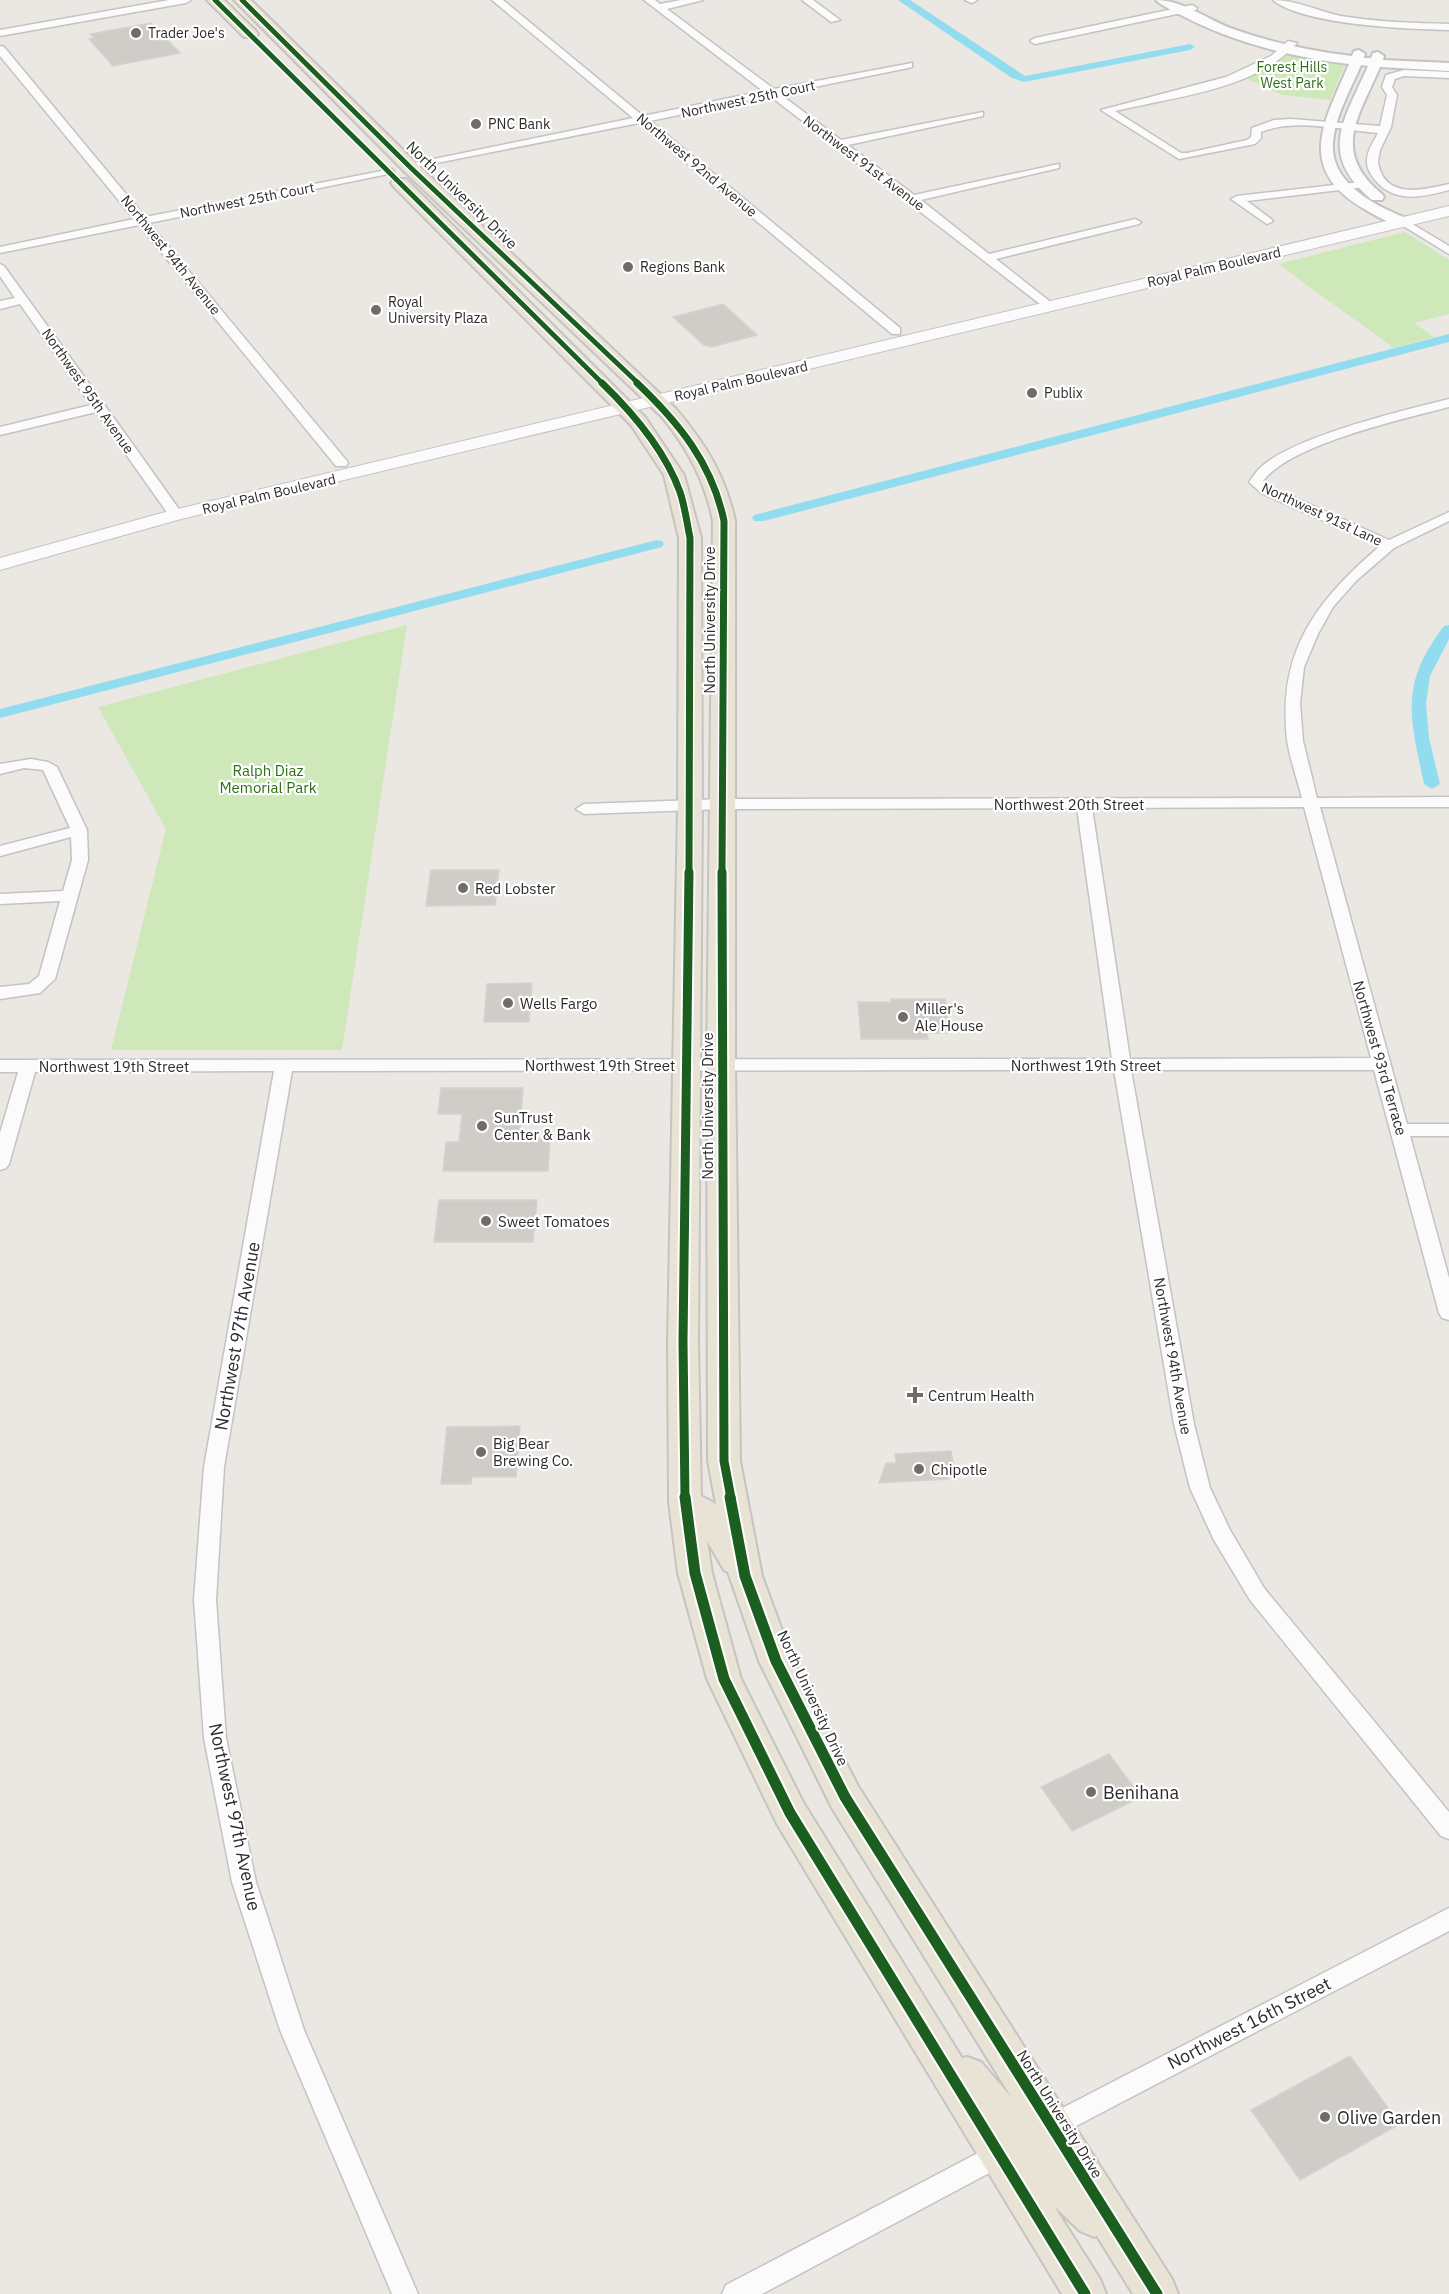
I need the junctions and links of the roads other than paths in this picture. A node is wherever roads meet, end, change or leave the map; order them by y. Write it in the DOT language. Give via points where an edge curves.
graph roads {
  1 [pos="186,0"];
  2 [pos="215,0"];
  3 [pos="242,0"];
  4 [pos="497,0"];
  5 [pos="698,0"];
  6 [pos="807,0"];
  7 [pos="1162,0"];
  8 [pos="1278,0"];
  9 [pos="654,4"];
  10 [pos="1184,6"];
  11 [pos="835,20"];
  12 [pos="1449,27"];
  13 [pos="0,33"];
  14 [pos="1035,41"];
  15 [pos="1290,45"];
  16 [pos="0,49"];
  17 [pos="1358,58"];
  18 [pos="1377,60"];
  19 [pos="1449,60"];
  20 [pos="908,65"];
  21 [pos="1449,67"];
  22 [pos="1449,75"];
  23 [pos="772,94"];
  24 [pos="979,114"];
  25 [pos="644,120"];
  26 [pos="1331,126"];
  27 [pos="1350,128"];
  28 [pos="1384,130"];
  29 [pos="840,144"];
  30 [pos="363,146"];
  31 [pos="1055,166"];
  32 [pos="410,167"];
  33 [pos="388,171"];
  34 [pos="1361,185"];
  35 [pos="1343,187"];
  36 [pos="1449,188"];
  37 [pos="434,189"];
  38 [pos="912,199"];
  39 [pos="1449,200"];
  40 [pos="1449,211"];
  41 [pos="1395,216"];
  42 [pos="143,221"];
  43 [pos="1267,221"];
  44 [pos="1135,222"];
  45 [pos="0,250"];
  46 [pos="1449,251"];
  47 [pos="987,258"];
  48 [pos="0,268"];
  49 [pos="24,300"];
  50 [pos="1043,302"];
  51 [pos="0,305"];
  52 [pos="896,331"];
  53 [pos="650,396"];
  54 [pos="621,403"];
  55 [pos="1449,403"];
  56 [pos="100,407"];
  57 [pos="0,432"];
  58 [pos="407,447"];
  59 [pos="341,463"];
  60 [pos="373,470"];
  61 [pos="172,510"];
  62 [pos="1449,516"];
  63 [pos="1389,545"];
  64 [pos="0,550"];
  65 [pos="0,564"];
  66 [pos="690,621"];
  67 [pos="725,657"];
  68 [pos="0,769"];
  69 [pos="584,802"];
  70 [pos="1449,802"];
  71 [pos="1311,803"];
  72 [pos="723,804"];
  73 [pos="1084,804"];
  74 [pos="690,806"];
  75 [pos="79,830"];
  76 [pos="0,851"];
  77 [pos="70,896"];
  78 [pos="0,899"];
  79 [pos="0,993"];
  80 [pos="1380,1064"];
  81 [pos="685,1065"];
  82 [pos="721,1065"];
  83 [pos="0,1066"];
  84 [pos="28,1066"];
  85 [pos="284,1066"];
  86 [pos="1122,1066"];
  87 [pos="1400,1130"];
  88 [pos="1449,1130"];
  89 [pos="0,1164"];
  90 [pos="1449,1313"];
  91 [pos="683,1408"];
  92 [pos="732,1501"];
  93 [pos="685,1502"];
  94 [pos="745,1576"];
  95 [pos="1449,1829"];
  96 [pos="1449,1919"];
  97 [pos="912,2012"];
  98 [pos="1050,2127"];
  99 [pos="999,2154"];
  100 [pos="1128,2250"];
  101 [pos="405,2294"];
  102 [pos="735,2294"];
  103 [pos="1085,2294"];
  104 [pos="1157,2294"];
  1 -- 13 [label="street"];
  2 -- 30 [label="main road, North University Drive"];
  3 -- 32 [label="main road, North University Drive"];
  4 -- 25 [label="street, Northwest 92nd Avenue"];
  5 -- 9 [label="street"];
  6 -- 11 [label="street"];
  7 -- 10 [label="street"];
  8 -- 12 [label="street" via="1353,20"];
  9 -- 23 [label="street, Northwest 91st Avenue"];
  10 -- 14 [label="street"];
  10 -- 15 [label="street" via="1238,34"];
  15 -- 17 [label="street"];
  15 -- 26 [label="street" via="1267,64 1204,87 1106,110 1179,156 1251,142 1256,138 1256,130 1274,123"];
  16 -- 42 [label="street, Northwest 94th Avenue"];
  17 -- 18 [label="street"];
  17 -- 26 [label="street"];
  18 -- 19 [label="street"];
  18 -- 21 [label="street"];
  18 -- 27 [label="street"];
  20 -- 23 [label="street, Northwest 25th Court"];
  22 -- 28 [label="street" via="1404,73 1390,77 1387,87 1392,94"];
  23 -- 25 [label="street, Northwest 25th Court"];
  23 -- 29 [label="street, Northwest 91st Avenue"];
  24 -- 29 [label="street"];
  25 -- 32 [label="street, Northwest 25th Court"];
  25 -- 52 [label="street, Northwest 92nd Avenue"];
  26 -- 27 [label="street"];
  26 -- 35 [label="street" via="1326,150"];
  27 -- 28 [label="street"];
  27 -- 34 [label="street" via="1345,149"];
  28 -- 36 [label="street" via="1371,159 1372,169 1391,190 1418,195"];
  29 -- 38 [label="street, Northwest 91st Avenue"];
  30 -- 32 [label="main road" via="390,164"];
  30 -- 33 [label="main road, North University Drive"];
  31 -- 38 [label="street"];
  32 -- 37 [label="main road, North University Drive"];
  33 -- 37 [label="main road" via="404,173"];
  33 -- 42 [label="street, Northwest 25th Court"];
  33 -- 54 [label="main road, North University Drive"];
  34 -- 35 [label="street"];
  34 -- 41 [label="street"];
  35 -- 41 [label="street"];
  35 -- 43 [label="street" via="1237,199"];
  37 -- 53 [label="main road, North University Drive"];
  38 -- 47 [label="street, Northwest 91st Avenue"];
  39 -- 41 [label="main road, Royal Palm Boulevard"];
  40 -- 41 [label="main road, Royal Palm Boulevard"];
  41 -- 46 [label="street"];
  41 -- 50 [label="main road, Royal Palm Boulevard"];
  42 -- 45 [label="street, Northwest 25th Court"];
  42 -- 59 [label="street, Northwest 94th Avenue"];
  44 -- 47 [label="street"];
  47 -- 50 [label="street, Northwest 91st Avenue"];
  48 -- 49 [label="street, Northwest 95th Avenue"];
  49 -- 51 [label="street"];
  49 -- 56 [label="street, Northwest 95th Avenue"];
  50 -- 52 [label="main road, Royal Palm Boulevard"];
  50 -- 53 [label="main road, Royal Palm Boulevard"];
  52 -- 53 [label="main road, Royal Palm Boulevard"];
  53 -- 54 [label="main road, Royal Palm Boulevard"];
  53 -- 67 [label="main road, North University Drive" via="687,434 715,483 722,508"];
  54 -- 58 [label="main road, Royal Palm Boulevard"];
  54 -- 60 [label="main road, Royal Palm Boulevard"];
  54 -- 66 [label="main road, North University Drive" via="664,458 680,493 690,538"];
  55 -- 63 [label="street, Northwest 91st Lane" via="1369,424 1306,448 1258,475 1256,482 1266,490"];
  56 -- 57 [label="street"];
  56 -- 61 [label="street, Northwest 95th Avenue"];
  58 -- 59 [label="main road, Royal Palm Boulevard"];
  58 -- 60 [label="main road"];
  59 -- 61 [label="main road, Royal Palm Boulevard"];
  60 -- 61 [label="main road, Royal Palm Boulevard"];
  61 -- 64 [label="main road, Royal Palm Boulevard"];
  61 -- 65 [label="main road, Royal Palm Boulevard"];
  62 -- 63 [label="street, Northwest 93rd Terrace"];
  63 -- 71 [label="street, Northwest 93rd Terrace" via="1327,605 1297,667 1293,703 1295,741"];
  66 -- 67 [label="main road" via="706,647"];
  66 -- 74 [label="main road, North University Drive"];
  67 -- 72 [label="main road, North University Drive"];
  68 -- 75 [label="street" via="24,763 49,767"];
  69 -- 74 [label="street, Northwest 20th Street"];
  70 -- 71 [label="street, Northwest 20th Street"];
  71 -- 73 [label="street, Northwest 20th Street"];
  71 -- 80 [label="street, Northwest 93rd Terrace"];
  72 -- 73 [label="street, Northwest 20th Street"];
  72 -- 74 [label="street, Northwest 20th Street"];
  72 -- 82 [label="main road, North University Drive"];
  73 -- 86 [label="street, Northwest 94th Avenue"];
  74 -- 81 [label="main road, North University Drive"];
  75 -- 76 [label="street"];
  75 -- 77 [label="street" via="80,860"];
  77 -- 78 [label="street"];
  77 -- 79 [label="street" via="47,979 34,989"];
  80 -- 86 [label="street, Northwest 19th Street"];
  80 -- 87 [label="street, Northwest 93rd Terrace"];
  81 -- 82 [label="street, Northwest 19th Street"];
  81 -- 85 [label="street, Northwest 19th Street"];
  81 -- 91 [label="main road, North University Drive"];
  82 -- 86 [label="street, Northwest 19th Street"];
  82 -- 92 [label="main road, North University Drive" via="724,1461"];
  83 -- 84 [label="street, Northwest 19th Street"];
  84 -- 85 [label="street, Northwest 19th Street"];
  84 -- 89 [label="street"];
  85 -- 101 [label="street, Northwest 97th Avenue" via="214,1467 205,1600 215,1738 244,1882 292,2030"];
  86 -- 95 [label="street, Northwest 94th Avenue" via="1184,1424 1200,1488 1221,1534 1257,1594"];
  87 -- 88 [label="street"];
  87 -- 90 [label="street, Northwest 93rd Terrace"];
  91 -- 92 [label="main road" via="702,1476 714,1490"];
  91 -- 93 [label="main road, North University Drive"];
  92 -- 94 [label="main road, North University Drive"];
  93 -- 94 [label="main road" via="710,1517"];
  93 -- 97 [label="main road, North University Drive" via="695,1573 724,1678 790,1813"];
  94 -- 98 [label="main road, North University Drive" via="776,1661 845,1797"];
  96 -- 98 [label="street, Northwest 16th Street"];
  97 -- 98 [label="main road" via="1002,2116"];
  97 -- 99 [label="main road, North University Drive"];
  98 -- 100 [label="main road, North University Drive"];
  99 -- 100 [label="main road" via="1023,2157 1041,2166"];
  99 -- 102 [label="street"];
  99 -- 103 [label="main road, North University Drive"];
  100 -- 104 [label="main road, North University Drive"];
}
